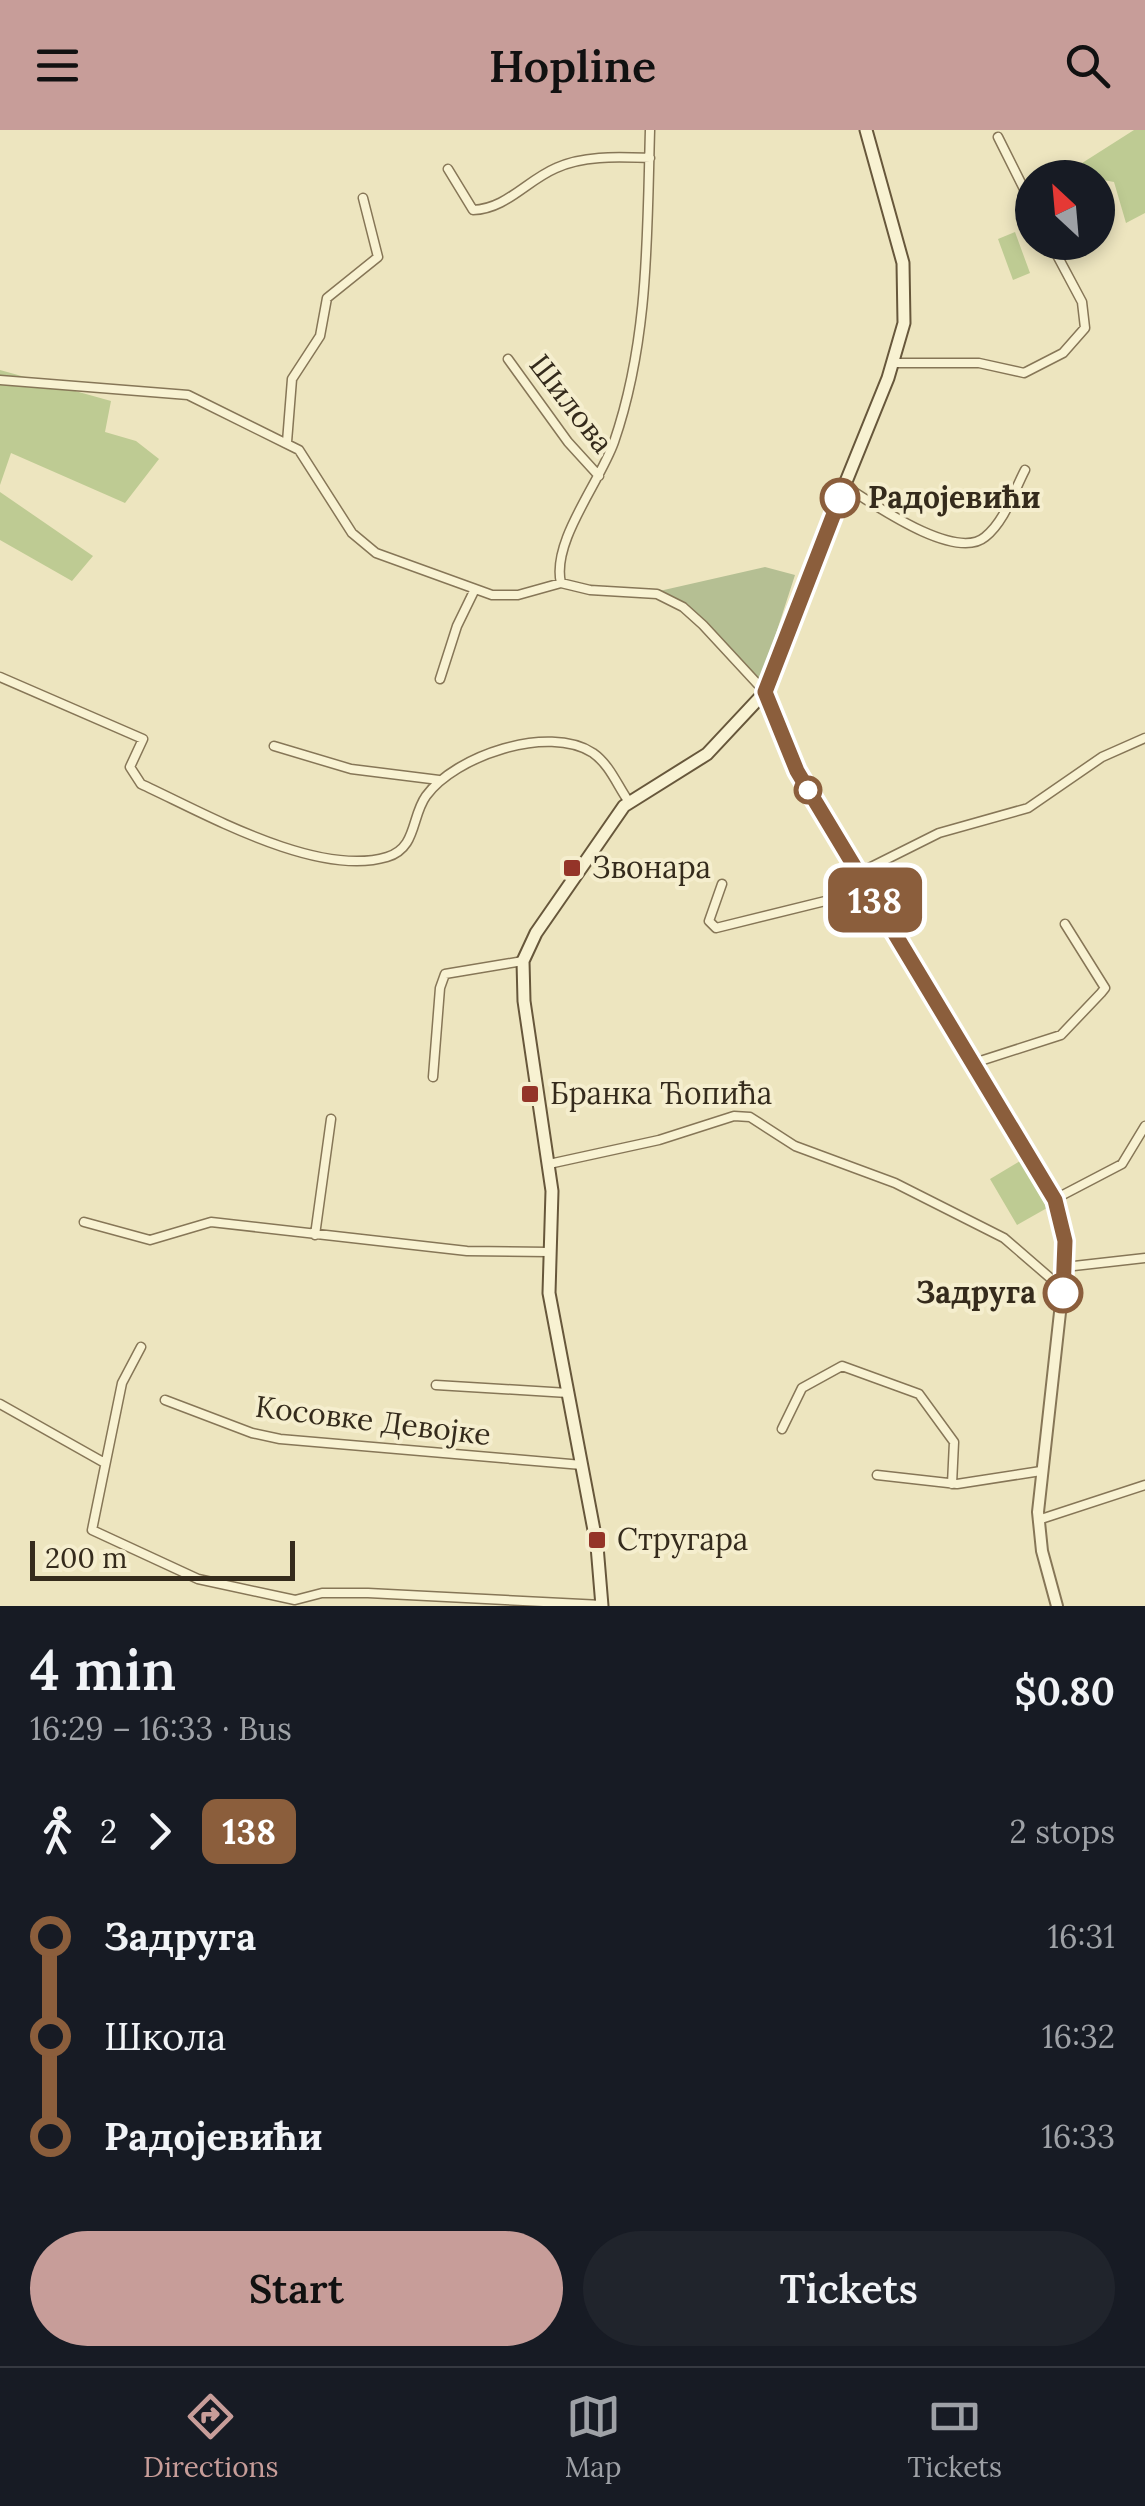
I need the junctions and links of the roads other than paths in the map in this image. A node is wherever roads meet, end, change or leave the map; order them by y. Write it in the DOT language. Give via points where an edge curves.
graph roads {
  1 [pos="650,130"];
  2 [pos="866,130"];
  3 [pos="998,136"];
  4 [pos="650,158"];
  5 [pos="448,169"];
  6 [pos="1015,170"];
  7 [pos="363,198"];
  8 [pos="1060,260"];
  9 [pos="508,359"];
  10 [pos="893,363"];
  11 [pos="0,380"];
  12 [pos="287,442"];
  13 [pos="1024,470"];
  14 [pos="598,476"];
  15 [pos="844,486"];
  16 [pos="561,583"];
  17 [pos="476,589"];
  18 [pos="0,677"];
  19 [pos="440,679"];
  20 [pos="765,692"];
  21 [pos="1145,738"];
  22 [pos="274,746"];
  23 [pos="439,780"];
  24 [pos="629,802"];
  25 [pos="859,873"];
  26 [pos="722,884"];
  27 [pos="870,890"];
  28 [pos="1065,924"];
  29 [pos="523,962"];
  30 [pos="974,1062"];
  31 [pos="433,1077"];
  32 [pos="331,1119"];
  33 [pos="1145,1126"];
  34 [pos="549,1164"];
  35 [pos="1055,1200"];
  36 [pos="84,1222"];
  37 [pos="314,1234"];
  38 [pos="549,1252"];
  39 [pos="1145,1258"];
  40 [pos="1065,1267"];
  41 [pos="1063,1289"];
  42 [pos="142,1347"];
  43 [pos="436,1385"];
  44 [pos="568,1393"];
  45 [pos="164,1400"];
  46 [pos="0,1404"];
  47 [pos="782,1428"];
  48 [pos="103,1462"];
  49 [pos="582,1466"];
  50 [pos="1042,1470"];
  51 [pos="877,1475"];
  52 [pos="952,1484"];
  53 [pos="1145,1485"];
  54 [pos="1038,1520"];
  55 [pos="368,1593"];
  56 [pos="365,1606"];
  57 [pos="602,1606"];
  58 [pos="1057,1606"];
  1 -- 4 [label="street"];
  2 -- 10 [label="main road" via="905,276 905,315"];
  3 -- 6 [label="street"];
  4 -- 5 [label="street" via="571,162 492,209 473,210"];
  4 -- 14 [label="street" via="641,339"];
  7 -- 12 [label="street" via="378,257 327,298 320,336 292,378"];
  8 -- 10 [label="street" via="1085,321 1081,337 1063,353 1024,373 975,363"];
  9 -- 14 [label="street, Шилова"];
  10 -- 15 [label="main road"];
  11 -- 12 [label="street" via="185,394"];
  12 -- 17 [label="street" via="307,460 365,546"];
  13 -- 15 [label="street" via="1000,520 971,543 914,529"];
  14 -- 16 [label="street" via="560,555"];
  15 -- 20 [label="main road"];
  16 -- 17 [label="street" via="511,596"];
  16 -- 20 [label="street" via="666,598 703,625"];
  17 -- 19 [label="street"];
  18 -- 23 [label="street" via="143,738 130,767 140,784 300,852 378,860 401,851 420,804"];
  20 -- 24 [label="main road" via="707,754"];
  20 -- 25 [label="street" via="789,756"];
  21 -- 25 [label="street" via="1102,756 1028,808 939,833"];
  22 -- 23 [label="street" via="351,769"];
  23 -- 24 [label="street" via="486,754 568,744 602,760"];
  24 -- 29 [label="main road" via="536,933"];
  25 -- 27 [label="street"];
  26 -- 27 [label="street" via="710,918 716,928"];
  27 -- 30 [label="street"];
  28 -- 30 [label="street" via="1104,988 1101,994 1062,1035"];
  29 -- 31 [label="street" via="446,974"];
  29 -- 34 [label="main road"];
  30 -- 35 [label="street"];
  32 -- 37 [label="street"];
  33 -- 35 [label="street" via="1122,1164"];
  34 -- 38 [label="main road"];
  34 -- 41 [label="street" via="750,1116 796,1146 894,1183 1004,1238"];
  35 -- 40 [label="street"];
  36 -- 37 [label="street" via="150,1240 212,1222"];
  37 -- 38 [label="street" via="467,1251"];
  38 -- 44 [label="main road" via="550,1300"];
  39 -- 40 [label="street"];
  40 -- 41 [label="street"];
  41 -- 50 [label="street"];
  42 -- 48 [label="street" via="122,1383"];
  43 -- 44 [label="street"];
  44 -- 49 [label="main road"];
  45 -- 49 [label="street, Косовке Девојке" via="280,1439"];
  46 -- 48 [label="street"];
  47 -- 52 [label="street" via="802,1388 842,1366 920,1394 954,1442"];
  48 -- 55 [label="street" via="92,1530 198,1579 249,1592 295,1600"];
  49 -- 57 [label="main road"];
  50 -- 52 [label="street"];
  50 -- 54 [label="street"];
  51 -- 52 [label="street"];
  53 -- 54 [label="street"];
  54 -- 58 [label="street"];
  55 -- 56 [label="street"];
  55 -- 57 [label="street"];
}
